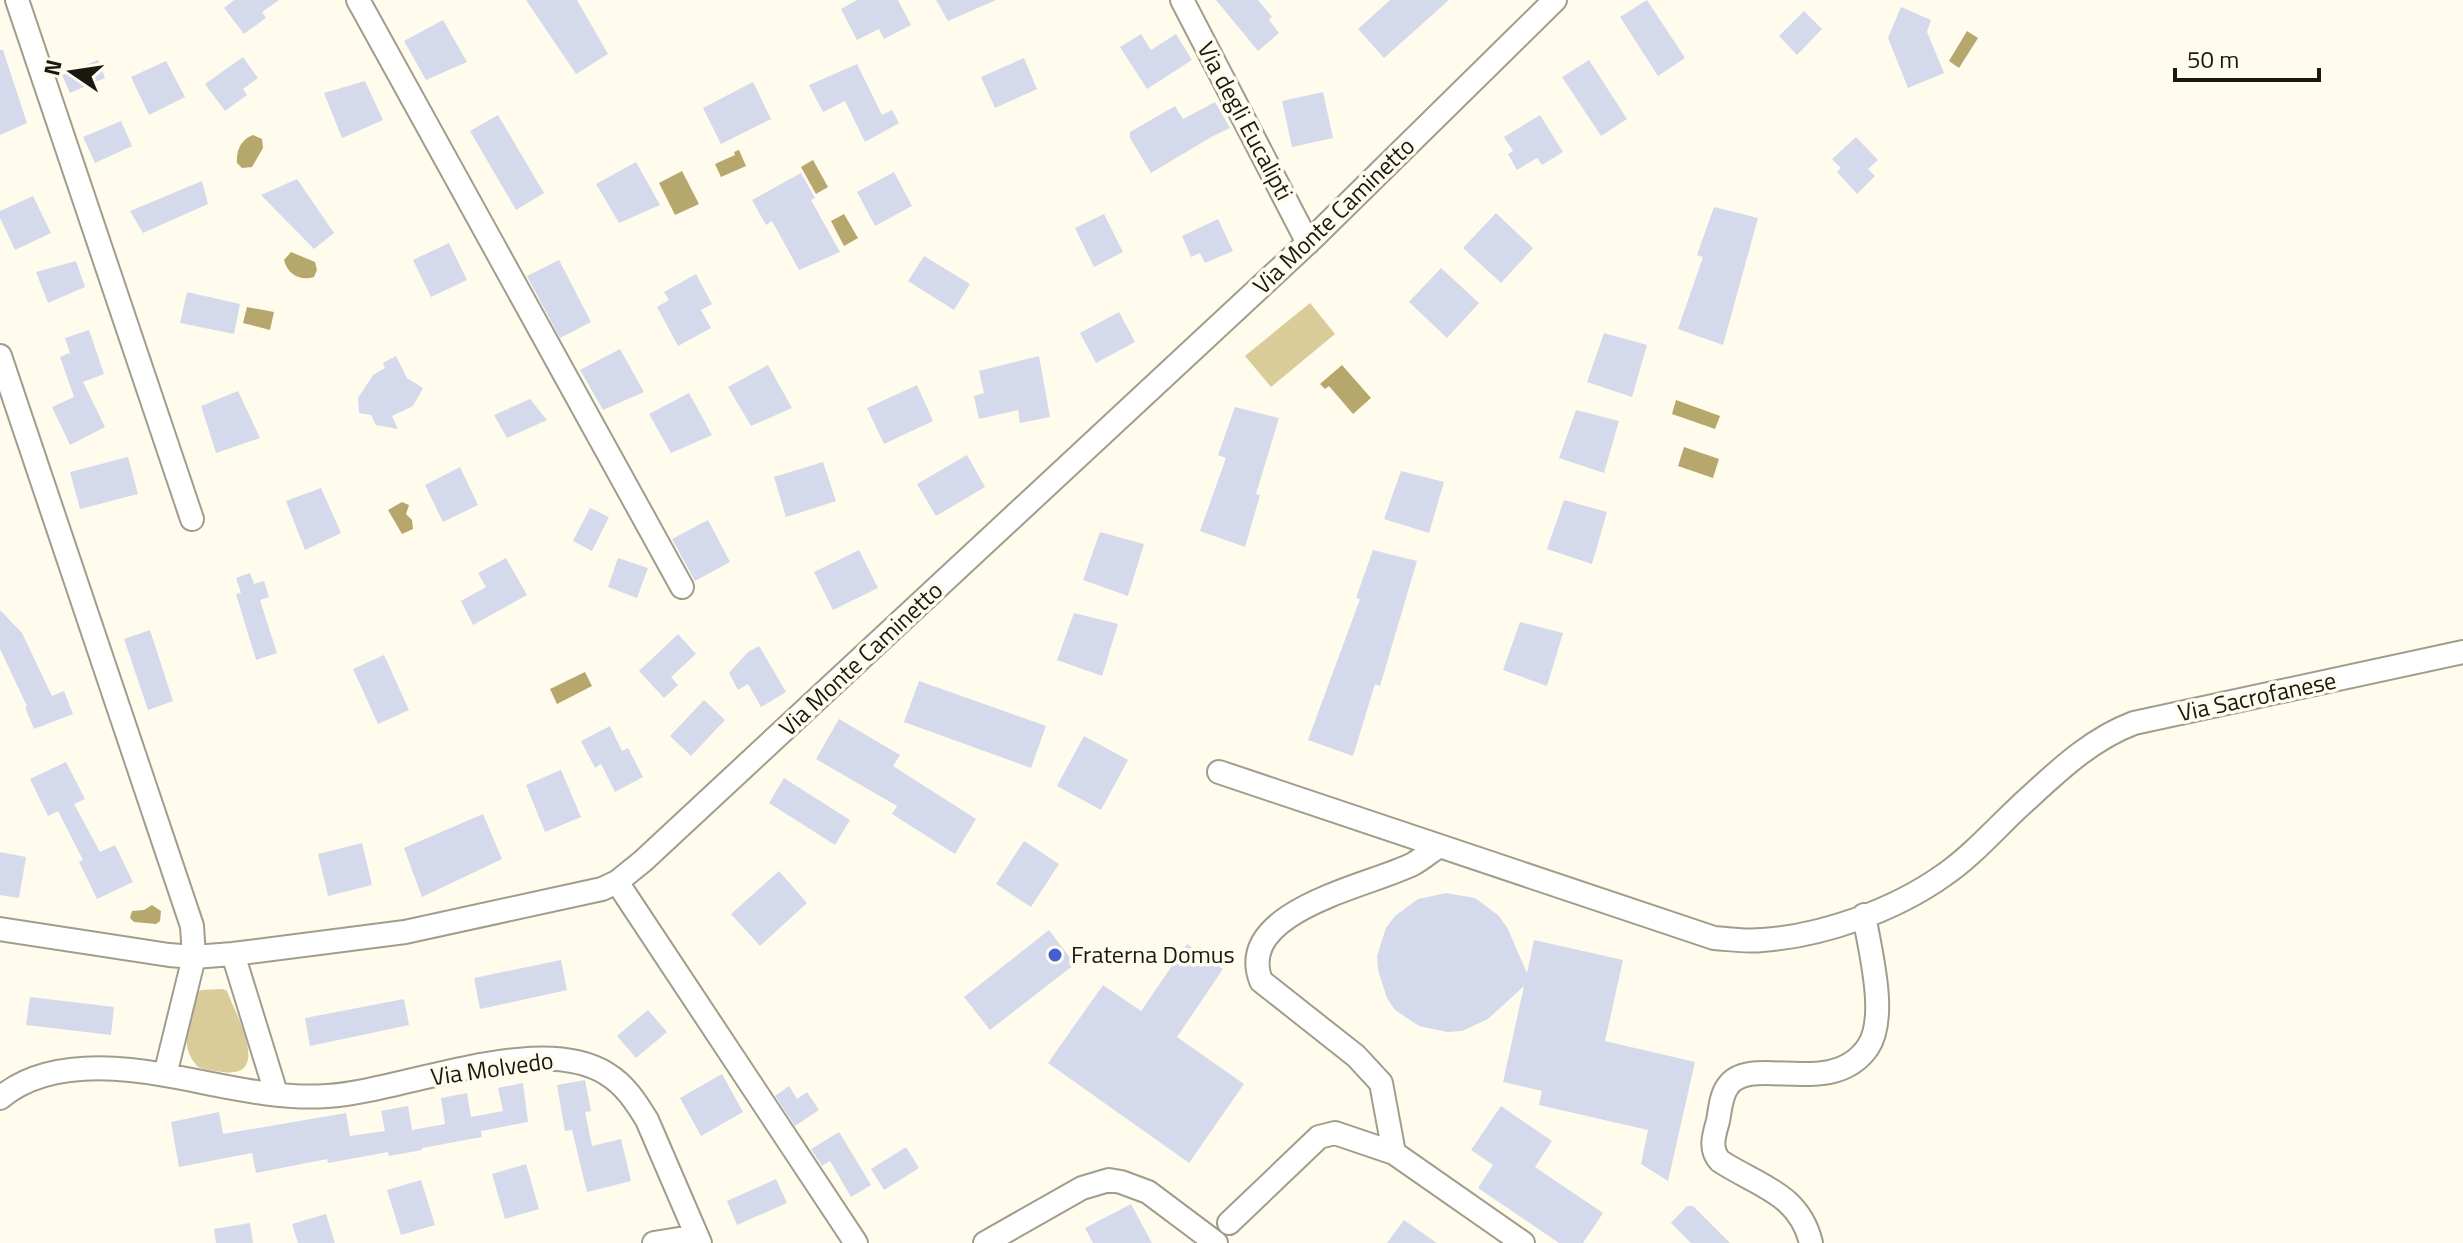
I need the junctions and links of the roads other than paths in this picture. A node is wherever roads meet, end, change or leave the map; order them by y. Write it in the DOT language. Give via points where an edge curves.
graph roads {
  1 [pos="17,0"];
  2 [pos="358,0"];
  3 [pos="1182,0"];
  4 [pos="1555,0"];
  5 [pos="1308,243"];
  6 [pos="0,356"];
  7 [pos="192,519"];
  8 [pos="682,587"];
  9 [pos="2463,652"];
  10 [pos="1219,772"];
  11 [pos="1439,846"];
  12 [pos="617,882"];
  13 [pos="1864,915"];
  14 [pos="0,929"];
  15 [pos="233,954"];
  16 [pos="194,957"];
  17 [pos="165,1075"];
  18 [pos="276,1093"];
  19 [pos="0,1098"];
  20 [pos="1394,1153"];
  21 [pos="1229,1223"];
  22 [pos="698,1239"];
  23 [pos="654,1243"];
  24 [pos="856,1243"];
  25 [pos="985,1243"];
  26 [pos="1216,1243"];
  27 [pos="1523,1243"];
  28 [pos="1811,1243"];
  1 -- 7 [label="street"];
  2 -- 8 [label="street"];
  3 -- 5 [label="street, Via degli Eucalipti"];
  4 -- 5 [label="street, Via Monte Caminetto"];
  5 -- 12 [label="street, Via Monte Caminetto"];
  6 -- 16 [label="street" via="192,926"];
  9 -- 13 [label="street, Via Sacrofanese" via="2115,730 2062,768 1946,874 1883,910"];
  10 -- 11 [label="street, Via Sacrofanese"];
  11 -- 13 [label="street, Via Sacrofanese" via="1714,938 1759,941 1799,936"];
  11 -- 20 [label="street" via="1414,864 1294,911 1265,938 1255,966 1261,981 1356,1056 1381,1083"];
  12 -- 15 [label="street, Via Monte Caminetto" via="584,894 405,932"];
  12 -- 24 [label="street"];
  13 -- 28 [label="street" via="1877,1001 1869,1045 1836,1071 1747,1074 1732,1081 1724,1092 1713,1142 1720,1161 1790,1204"];
  14 -- 16 [label="street, Via Monte Caminetto"];
  15 -- 16 [label="street, Via Monte Caminetto"];
  15 -- 18 [label="street"];
  16 -- 17 [label="street"];
  17 -- 18 [label="street, Via Molvedo"];
  17 -- 19 [label="street, Via Molvedo" via="119,1069 52,1072 23,1082"];
  18 -- 22 [label="street, Via Molvedo" via="344,1095 518,1060 561,1058 586,1064 609,1075 636,1101"];
  20 -- 21 [label="street" via="1335,1133 1319,1137"];
  20 -- 27 [label="street"];
  22 -- 23 [label="street"];
  25 -- 26 [label="street" via="1082,1188 1109,1180 1148,1192"];
}
